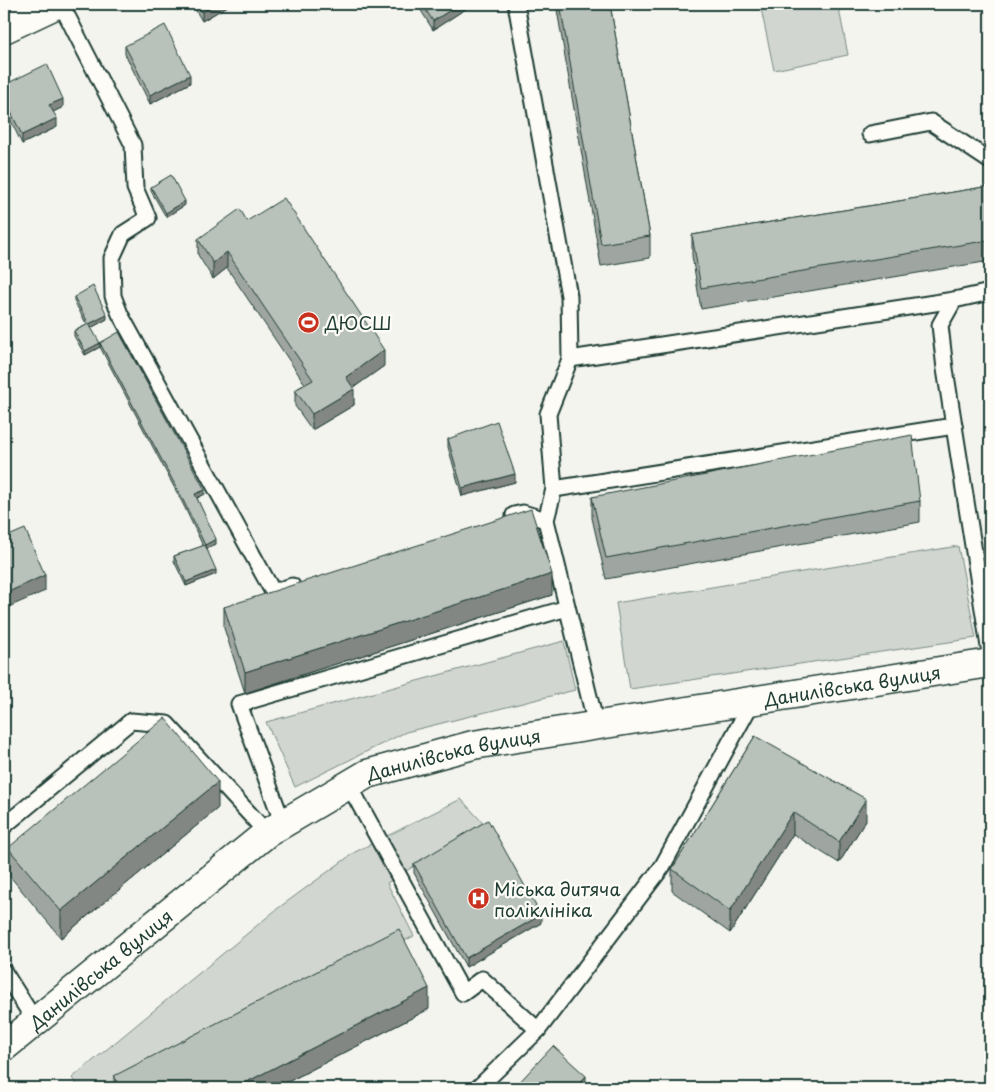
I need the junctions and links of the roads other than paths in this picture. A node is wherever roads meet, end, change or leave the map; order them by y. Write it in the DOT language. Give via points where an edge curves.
graph roads {
  1 [pos="57,4"];
  2 [pos="61,4"];
  3 [pos="516,4"];
  4 [pos="16,17"];
  5 [pos="870,134"];
  6 [pos="990,161"];
  7 [pos="990,292"];
  8 [pos="954,300"];
  9 [pos="570,359"];
  10 [pos="954,426"];
  11 [pos="554,489"];
  12 [pos="505,518"];
  13 [pos="546,520"];
  14 [pos="308,580"];
  15 [pos="566,608"];
  16 [pos="990,653"];
  17 [pos="990,664"];
  18 [pos="752,702"];
  19 [pos="596,725"];
  20 [pos="349,785"];
  21 [pos="4,826"];
  22 [pos="275,828"];
  23 [pos="4,972"];
  24 [pos="35,1021"];
  25 [pos="538,1030"];
  26 [pos="4,1047"];
  27 [pos="478,1088"];
  1 -- 4 [label="main road"];
  2 -- 14 [label="lane" via="133,145 135,188 148,218 123,234 112,258 113,296 120,314 273,592"];
  3 -- 9 [label="lane" via="569,296"];
  5 -- 6 [label="lane" via="931,122"];
  7 -- 8 [label="lane"];
  8 -- 9 [label="lane"];
  8 -- 10 [label="lane" via="940,325"];
  9 -- 11 [label="lane" via="548,414"];
  10 -- 11 [label="lane"];
  10 -- 16 [label="lane"];
  11 -- 13 [label="lane"];
  12 -- 13 [label="lane" via="523,513"];
  13 -- 15 [label="lane"];
  15 -- 19 [label="lane"];
  15 -- 22 [label="lane" via="239,704"];
  17 -- 18 [label="main road, Данилівська вулиця"];
  18 -- 19 [label="main road, Данилівська вулиця"];
  18 -- 25 [label="lane" via="662,867"];
  19 -- 20 [label="main road, Данилівська вулиця" via="473,745 367,774"];
  20 -- 22 [label="main road, Данилівська вулиця"];
  20 -- 25 [label="lane" via="463,993 482,979"];
  21 -- 22 [label="lane" via="130,721 167,724"];
  22 -- 24 [label="main road, Данилівська вулиця"];
  23 -- 24 [label="lane"];
  24 -- 26 [label="main road, Данилівська вулиця"];
  25 -- 27 [label="lane"];
}
